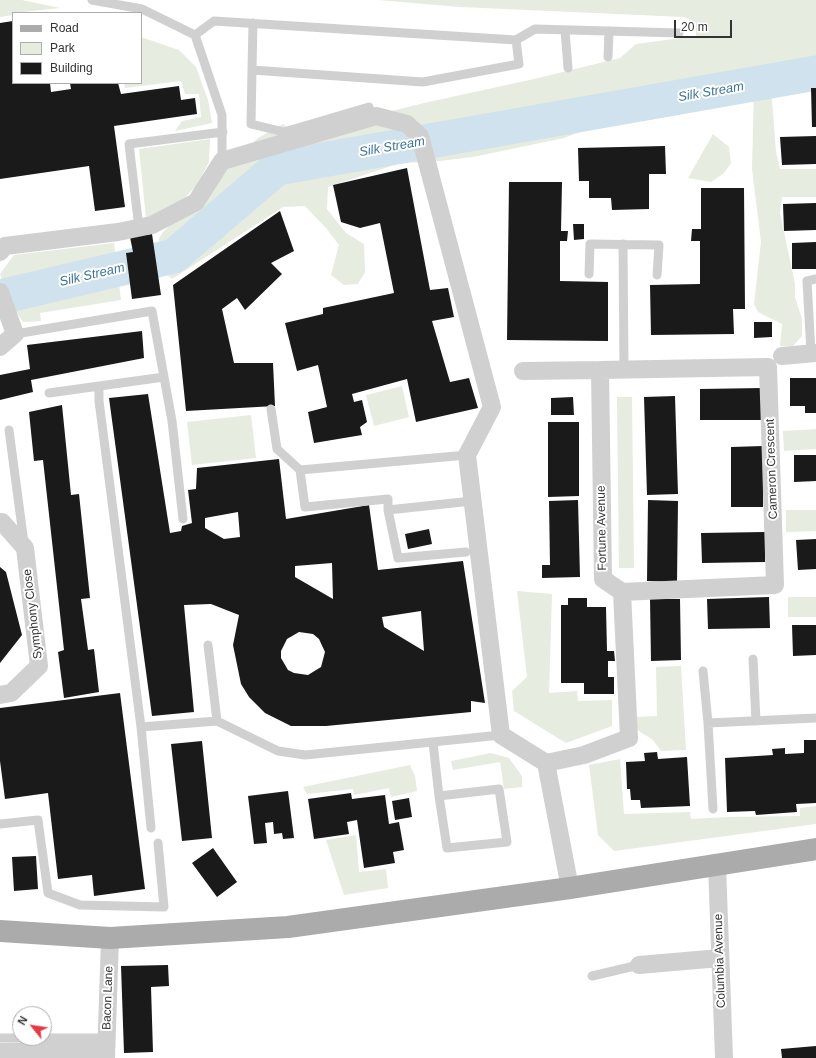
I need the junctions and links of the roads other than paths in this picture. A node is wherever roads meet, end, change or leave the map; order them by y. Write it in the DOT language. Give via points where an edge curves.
graph roads {
  1 [pos="92,0"];
  2 [pos="253,23"];
  3 [pos="565,30"];
  4 [pos="609,31"];
  5 [pos="679,33"];
  6 [pos="195,35"];
  7 [pos="516,40"];
  8 [pos="608,57"];
  9 [pos="568,68"];
  10 [pos="252,70"];
  11 [pos="369,107"];
  12 [pos="223,132"];
  13 [pos="222,161"];
  14 [pos="139,228"];
  15 [pos="623,244"];
  16 [pos="0,252"];
  17 [pos="589,274"];
  18 [pos="657,275"];
  19 [pos="816,279"];
  20 [pos="3,300"];
  21 [pos="812,309"];
  22 [pos="15,334"];
  23 [pos="0,347"];
  24 [pos="814,353"];
  25 [pos="782,356"];
  26 [pos="624,369"];
  27 [pos="600,370"];
  28 [pos="523,371"];
  29 [pos="164,377"];
  30 [pos="99,386"];
  31 [pos="49,393"];
  32 [pos="271,409"];
  33 [pos="9,430"];
  34 [pos="467,455"];
  35 [pos="300,470"];
  36 [pos="472,501"];
  37 [pos="388,510"];
  38 [pos="183,519"];
  39 [pos="0,522"];
  40 [pos="25,548"];
  41 [pos="466,552"];
  42 [pos="622,592"];
  43 [pos="208,646"];
  44 [pos="753,660"];
  45 [pos="703,671"];
  46 [pos="0,695"];
  47 [pos="816,718"];
  48 [pos="217,721"];
  49 [pos="756,721"];
  50 [pos="708,723"];
  51 [pos="141,727"];
  52 [pos="501,735"];
  53 [pos="433,743"];
  54 [pos="546,763"];
  55 [pos="439,796"];
  56 [pos="712,809"];
  57 [pos="0,824"];
  58 [pos="151,828"];
  59 [pos="158,843"];
  60 [pos="816,849"];
  61 [pos="717,865"];
  62 [pos="570,888"];
  63 [pos="0,931"];
  64 [pos="110,938"];
  65 [pos="720,958"];
  66 [pos="639,965"];
  67 [pos="592,976"];
  68 [pos="0,1038"];
  69 [pos="106,1049"];
  70 [pos="0,1052"];
  71 [pos="724,1058"];
  1 -- 6 [label="lane" via="142,9"];
  2 -- 6 [label="lane" via="214,21"];
  2 -- 7 [label="lane"];
  2 -- 10 [label="lane"];
  3 -- 4 [label="lane"];
  3 -- 7 [label="lane" via="535,29"];
  3 -- 9 [label="lane"];
  4 -- 5 [label="lane"];
  4 -- 8 [label="lane"];
  6 -- 12 [label="lane" via="222,115"];
  7 -- 10 [label="lane" via="519,64 423,82"];
  10 -- 11 [label="lane" via="251,124 284,132"];
  12 -- 13 [label="lane"];
  12 -- 14 [label="lane" via="129,144"];
  13 -- 14 [label="street" via="196,202 152,225"];
  13 -- 34 [label="street" via="376,116 407,124 420,136 492,408"];
  14 -- 16 [label="street" via="5,246"];
  15 -- 17 [label="lane" via="590,244"];
  15 -- 18 [label="lane" via="659,245"];
  15 -- 26 [label="lane"];
  19 -- 21 [label="lane" via="807,280"];
  20 -- 22 [label="street"];
  21 -- 24 [label="lane"];
  22 -- 23 [label="street"];
  22 -- 29 [label="lane" via="152,311"];
  24 -- 25 [label="street"];
  26 -- 27 [label="street, Cameron Crescent"];
  26 -- 42 [label="street, Cameron Crescent" via="768,367 776,585"];
  27 -- 28 [label="street"];
  27 -- 42 [label="street, Fortune Avenue" via="603,579"];
  29 -- 30 [label="lane"];
  29 -- 38 [label="lane" via="172,421"];
  30 -- 31 [label="lane"];
  30 -- 51 [label="lane"];
  32 -- 35 [label="lane" via="277,449"];
  33 -- 40 [label="lane"];
  34 -- 35 [label="lane"];
  34 -- 36 [label="street"];
  35 -- 37 [label="lane" via="305,507 388,499"];
  36 -- 37 [label="lane"];
  36 -- 52 [label="street"];
  37 -- 41 [label="lane" via="398,558"];
  39 -- 40 [label="street"];
  40 -- 46 [label="street, Symphony Close" via="39,666 11,693"];
  42 -- 54 [label="street" via="629,738 584,755"];
  43 -- 48 [label="lane"];
  44 -- 49 [label="lane"];
  45 -- 50 [label="lane"];
  47 -- 49 [label="lane"];
  48 -- 51 [label="lane"];
  48 -- 53 [label="lane" via="278,751 305,755"];
  49 -- 50 [label="lane"];
  50 -- 56 [label="lane"];
  51 -- 58 [label="lane"];
  52 -- 53 [label="lane"];
  52 -- 54 [label="street"];
  53 -- 55 [label="lane"];
  54 -- 62 [label="street"];
  55 -- 55 [label="lane" via="499,788 507,842 446,848"];
  57 -- 59 [label="lane" via="38,820 48,893 80,905 164,908"];
  60 -- 61 [label="main road"];
  61 -- 62 [label="main road"];
  61 -- 65 [label="street, Columbia Avenue"];
  62 -- 64 [label="main road" via="300,926"];
  63 -- 64 [label="main road"];
  64 -- 69 [label="street, Bacon Lane"];
  65 -- 66 [label="street"];
  65 -- 71 [label="street, Columbia Avenue"];
  66 -- 67 [label="lane"];
  68 -- 69 [label="lane"];
  69 -- 70 [label="street"];
}
